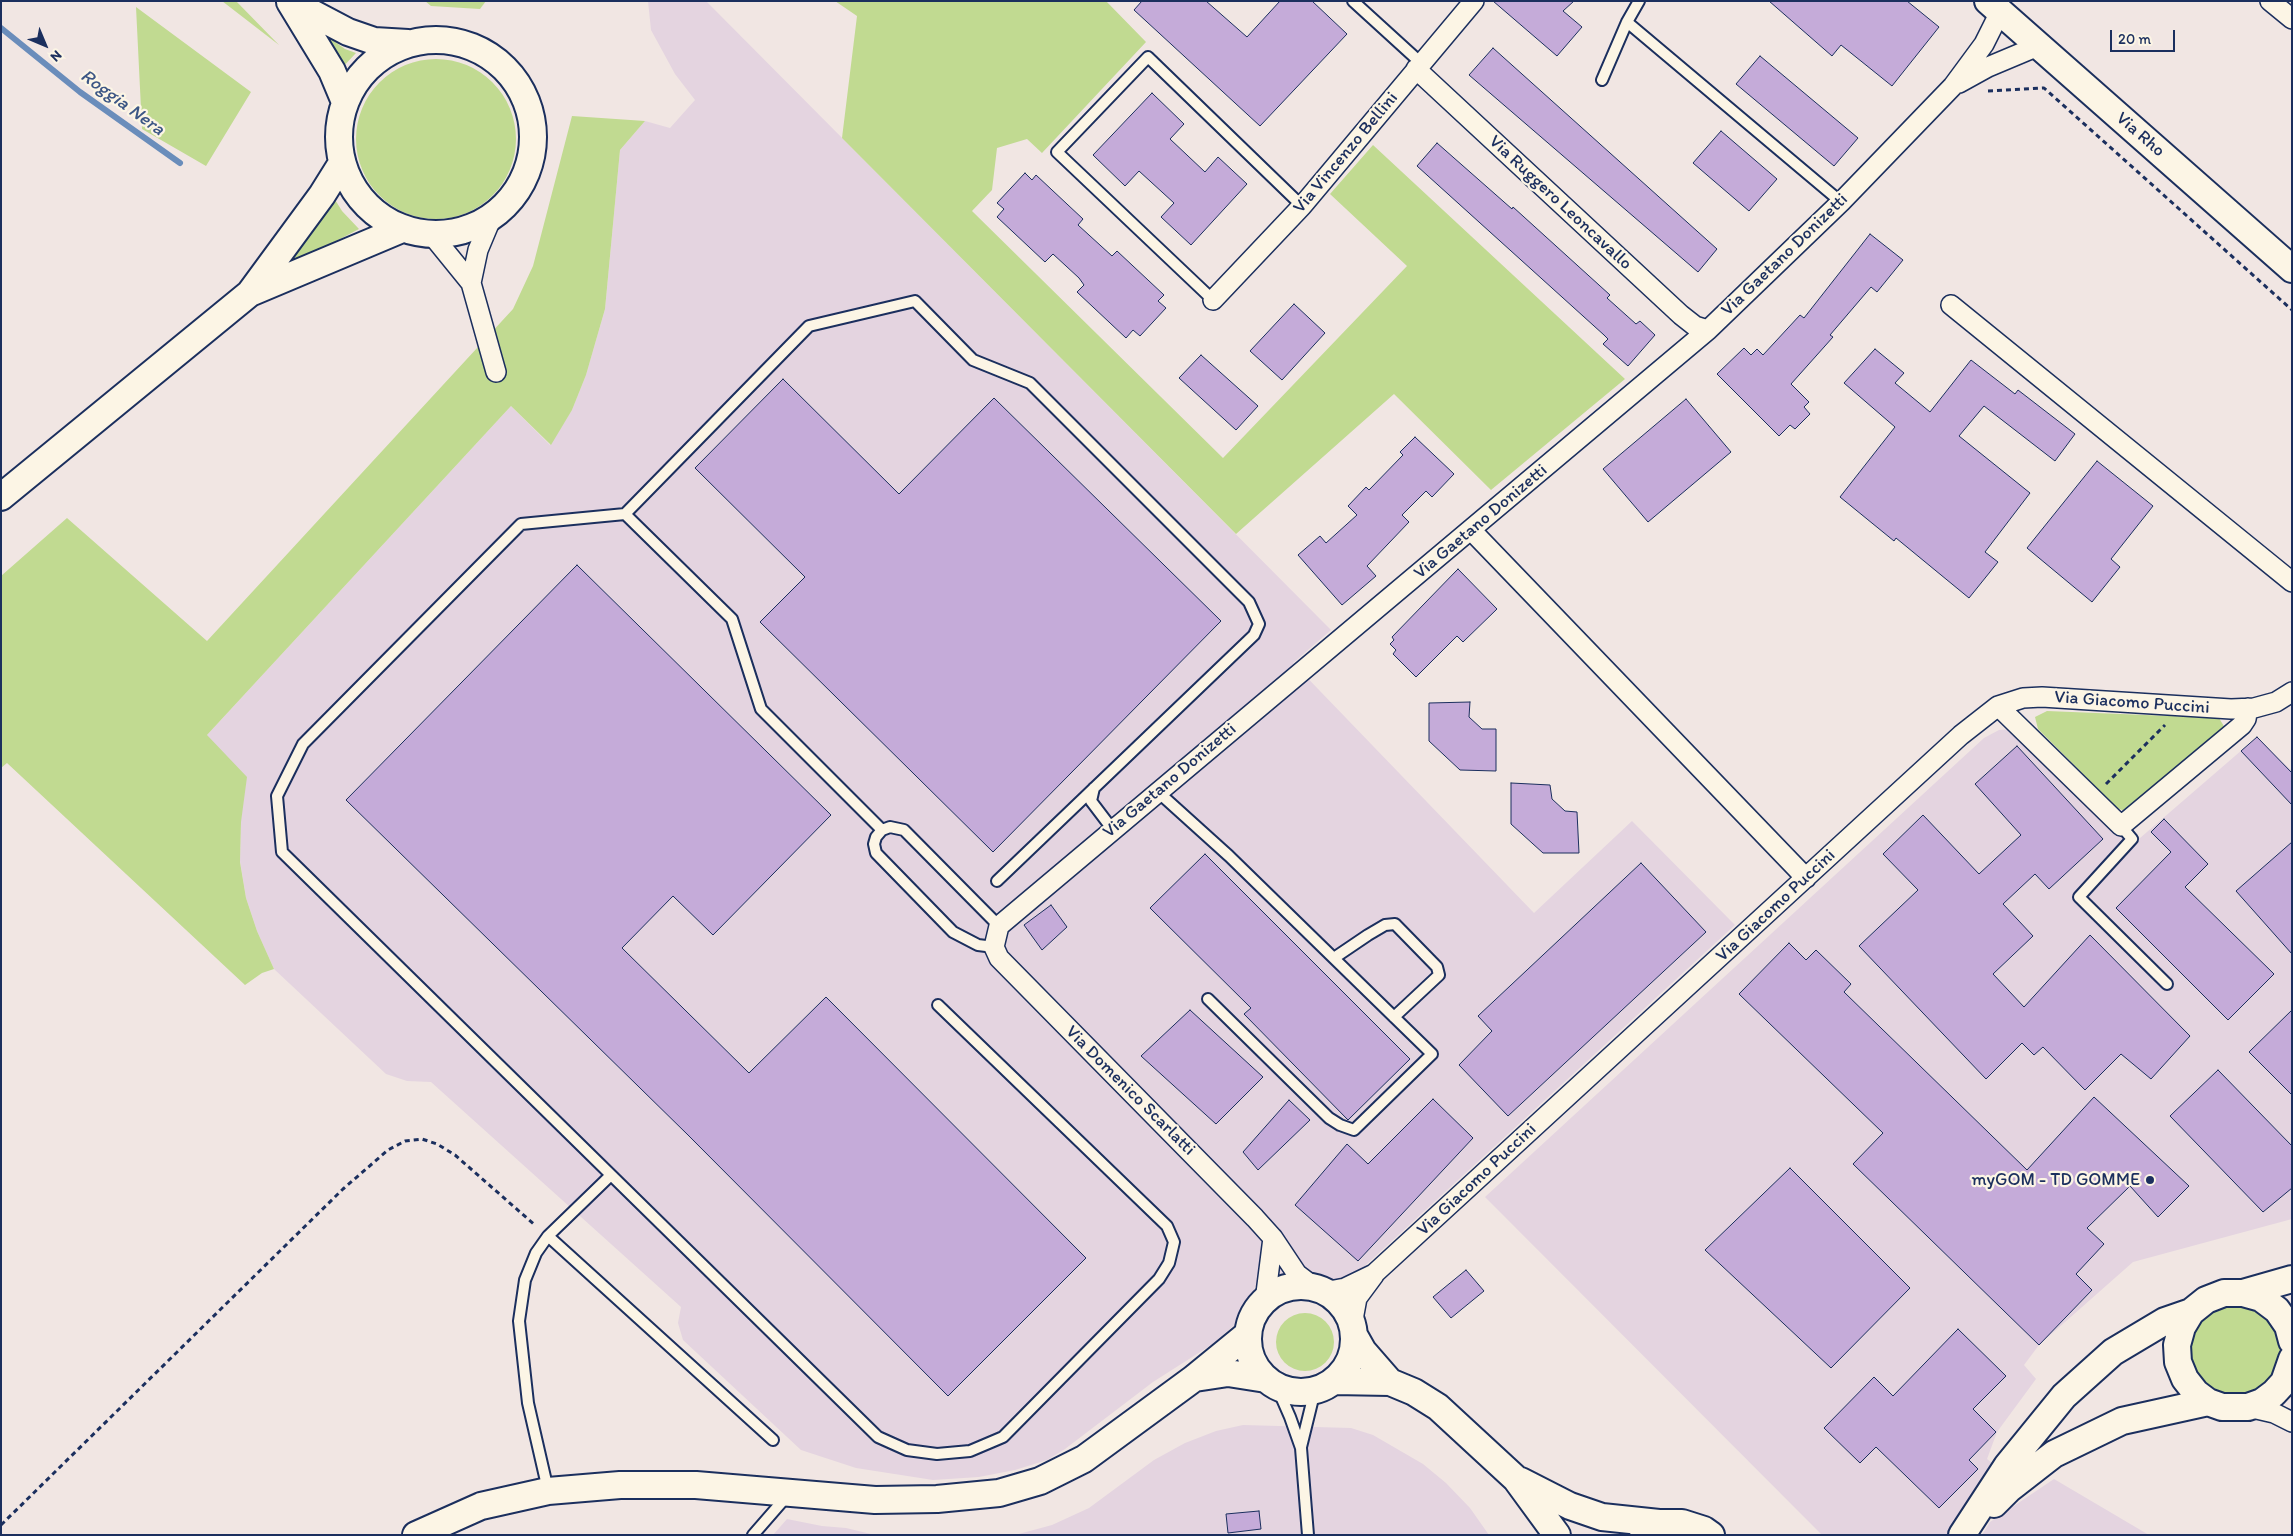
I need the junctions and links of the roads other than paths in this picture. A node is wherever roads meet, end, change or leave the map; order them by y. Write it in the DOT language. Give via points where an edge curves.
graph roads {
  1 [pos="1353,1"];
  2 [pos="1474,1"];
  3 [pos="1639,1"];
  4 [pos="2270,1"];
  5 [pos="290,2"];
  6 [pos="1994,7"];
  7 [pos="2292,19"];
  8 [pos="1627,22"];
  9 [pos="411,43"];
  10 [pos="2038,46"];
  11 [pos="1419,66"];
  12 [pos="1602,80"];
  13 [pos="1953,86"];
  14 [pos="345,102"];
  15 [pos="342,163"];
  16 [pos="1840,202"];
  17 [pos="1302,206"];
  18 [pos="491,218"];
  19 [pos="402,229"];
  20 [pos="432,235"];
  21 [pos="2292,269"];
  22 [pos="471,283"];
  23 [pos="250,293"];
  24 [pos="1213,300"];
  25 [pos="1951,305"];
  26 [pos="1708,330"];
  27 [pos="496,372"];
  28 [pos="1,497"];
  29 [pos="625,514"];
  30 [pos="1471,530"];
  31 [pos="2292,582"];
  32 [pos="2292,692"];
  33 [pos="1998,706"];
  34 [pos="2251,708"];
  35 [pos="1094,788"];
  36 [pos="1158,791"];
  37 [pos="2121,826"];
  38 [pos="882,830"];
  39 [pos="1113,830"];
  40 [pos="1806,878"];
  41 [pos="997,881"];
  42 [pos="995,938"];
  43 [pos="1334,958"];
  44 [pos="2167,984"];
  45 [pos="1208,1000"];
  46 [pos="938,1005"];
  47 [pos="1394,1017"];
  48 [pos="611,1175"];
  49 [pos="548,1236"];
  50 [pos="1273,1238"];
  51 [pos="1374,1274"];
  52 [pos="2292,1279"];
  53 [pos="1321,1291"];
  54 [pos="2243,1293"];
  55 [pos="1265,1301"];
  56 [pos="2192,1312"];
  57 [pos="1353,1330"];
  58 [pos="1248,1334"];
  59 [pos="2292,1341"];
  60 [pos="2289,1372"];
  61 [pos="1193,1379"];
  62 [pos="1271,1382"];
  63 [pos="1390,1382"];
  64 [pos="1325,1385"];
  65 [pos="2208,1402"];
  66 [pos="2248,1407"];
  67 [pos="2292,1414"];
  68 [pos="2292,1422"];
  69 [pos="774,1440"];
  70 [pos="1301,1448"];
  71 [pos="1516,1479"];
  72 [pos="548,1491"];
  73 [pos="789,1493"];
  74 [pos="1659,1523"];
  75 [pos="416,1535"];
  76 [pos="753,1535"];
  77 [pos="1308,1535"];
  78 [pos="1556,1535"];
  79 [pos="1628,1535"];
  80 [pos="1711,1535"];
  81 [pos="1963,1535"];
  1 -- 11 [label="lane"];
  2 -- 11 [label="street, Via Vincenzo Bellini"];
  3 -- 8 [label="lane"];
  4 -- 7 [label="street"];
  5 -- 9 [label="main road" via="348,32 374,41"];
  5 -- 14 [label="main road" via="332,71"];
  6 -- 10 [label="main road, Via Rho"];
  6 -- 13 [label="street, Via Gaetano Donizetti" via="1984,44"];
  8 -- 12 [label="lane"];
  8 -- 16 [label="lane"];
  9 -- 14 [label="main road" via="383,55 361,76"];
  9 -- 18 [label="main road" via="441,40 471,46 497,61 518,83 530,110 534,140 528,170 513,198"];
  10 -- 13 [label="street, Via Gaetano Donizetti"];
  10 -- 21 [label="main road, Via Rho"];
  11 -- 17 [label="street, Via Vincenzo Bellini"];
  11 -- 26 [label="street, Via Ruggero Leoncavallo" via="1681,315 1694,326"];
  13 -- 16 [label="street, Via Gaetano Donizetti"];
  14 -- 15 [label="main road" via="339,132"];
  15 -- 19 [label="main road" via="354,191 375,214"];
  15 -- 23 [label="main road"];
  16 -- 26 [label="street, Via Gaetano Donizetti"];
  17 -- 24 [label="street, Via Vincenzo Bellini"];
  17 -- 24 [label="lane" via="1148,57 1057,152"];
  18 -- 20 [label="main road" via="463,232"];
  18 -- 22 [label="street" via="478,250"];
  19 -- 20 [label="main road"];
  19 -- 23 [label="main road"];
  20 -- 22 [label="street"];
  22 -- 27 [label="street"];
  23 -- 28 [label="main road"];
  25 -- 31 [label="street"];
  26 -- 30 [label="street, Via Gaetano Donizetti"];
  29 -- 35 [label="lane" via="809,326 916,301 973,360 1030,383 1249,602 1257,615 1259,624 1254,635"];
  29 -- 38 [label="lane" via="732,619 761,709"];
  29 -- 48 [label="lane" via="521,524 304,744 277,796 282,852"];
  30 -- 36 [label="street, Via Gaetano Donizetti"];
  30 -- 40 [label="street"];
  32 -- 34 [label="street, Via Giacomo Puccini" via="2276,702"];
  33 -- 34 [label="street, Via Giacomo Puccini" via="2023,698 2042,697"];
  33 -- 37 [label="street"];
  33 -- 40 [label="street, Via Giacomo Puccini" via="1961,735"];
  34 -- 37 [label="street" via="2242,725"];
  35 -- 39 [label="lane" via="1091,801"];
  35 -- 41 [label="lane"];
  36 -- 39 [label="street, Via Gaetano Donizetti"];
  36 -- 43 [label="lane"];
  37 -- 44 [label="lane" via="2132,839 2079,897"];
  38 -- 42 [label="lane" via="896,827 904,830"];
  38 -- 42 [label="lane" via="874,844 876,853 953,932 978,945"];
  39 -- 42 [label="street, Via Gaetano Donizetti"];
  40 -- 51 [label="street, Via Giacomo Puccini"];
  42 -- 50 [label="street, Via Domenico Scarlatti" via="999,958"];
  43 -- 47 [label="lane"];
  43 -- 47 [label="lane" via="1368,935 1396,924 1437,967 1439,975"];
  45 -- 47 [label="lane" via="1329,1118 1354,1130 1432,1054"];
  46 -- 48 [label="lane" via="1167,1226 1174,1242 1169,1263 1159,1279 1003,1437 970,1451 937,1454 908,1450 878,1437"];
  48 -- 49 [label="lane"];
  49 -- 69 [label="lane"];
  49 -- 72 [label="lane" via="536,1253 525,1280 518,1321 528,1403"];
  50 -- 53 [label="street, Via Domenico Scarlatti" via="1297,1274"];
  50 -- 55 [label="street"];
  51 -- 53 [label="street, Via Giacomo Puccini" via="1345,1288"];
  51 -- 57 [label="street" via="1357,1298"];
  52 -- 54 [label="main road"];
  53 -- 55 [label="main road" via="1293,1287"];
  53 -- 57 [label="main road" via="1346,1311"];
  54 -- 56 [label="main road" via="2224,1293 2206,1300"];
  54 -- 59 [label="main road" via="2261,1298 2277,1310 2288,1326"];
  55 -- 58 [label="main road" via="1251,1322"];
  56 -- 65 [label="main road" via="2182,1327 2177,1344 2178,1362 2184,1379"];
  56 -- 81 [label="main road" via="2165,1320 2113,1352 2064,1396 2008,1466"];
  57 -- 63 [label="main road" via="1363,1351"];
  57 -- 64 [label="main road" via="1352,1352 1345,1368"];
  58 -- 61 [label="main road"];
  58 -- 62 [label="main road" via="1249,1351 1255,1366"];
  60 -- 66 [label="main road" via="2274,1393"];
  60 -- 67 [label="street" via="2285,1399"];
  61 -- 62 [label="main road" via="1228,1373"];
  61 -- 73 [label="main road" via="1084,1458 1040,1480 1000,1493 875,1500"];
  62 -- 64 [label="main road" via="1298,1392"];
  62 -- 70 [label="lane"];
  63 -- 64 [label="main road"];
  63 -- 71 [label="main road" via="1438,1407"];
  64 -- 70 [label="lane"];
  65 -- 66 [label="main road" via="2229,1408"];
  65 -- 81 [label="main road" via="2122,1421 2054,1454 2009,1489"];
  66 -- 68 [label="street" via="2274,1413"];
  70 -- 77 [label="lane"];
  71 -- 74 [label="main road" via="1570,1506 1602,1517"];
  71 -- 78 [label="main road"];
  72 -- 73 [label="main road" via="620,1485 696,1485"];
  72 -- 75 [label="main road" via="481,1506"];
  73 -- 76 [label="lane"];
  74 -- 79 [label="main road"];
  74 -- 80 [label="main road" via="1682,1523"];
}
